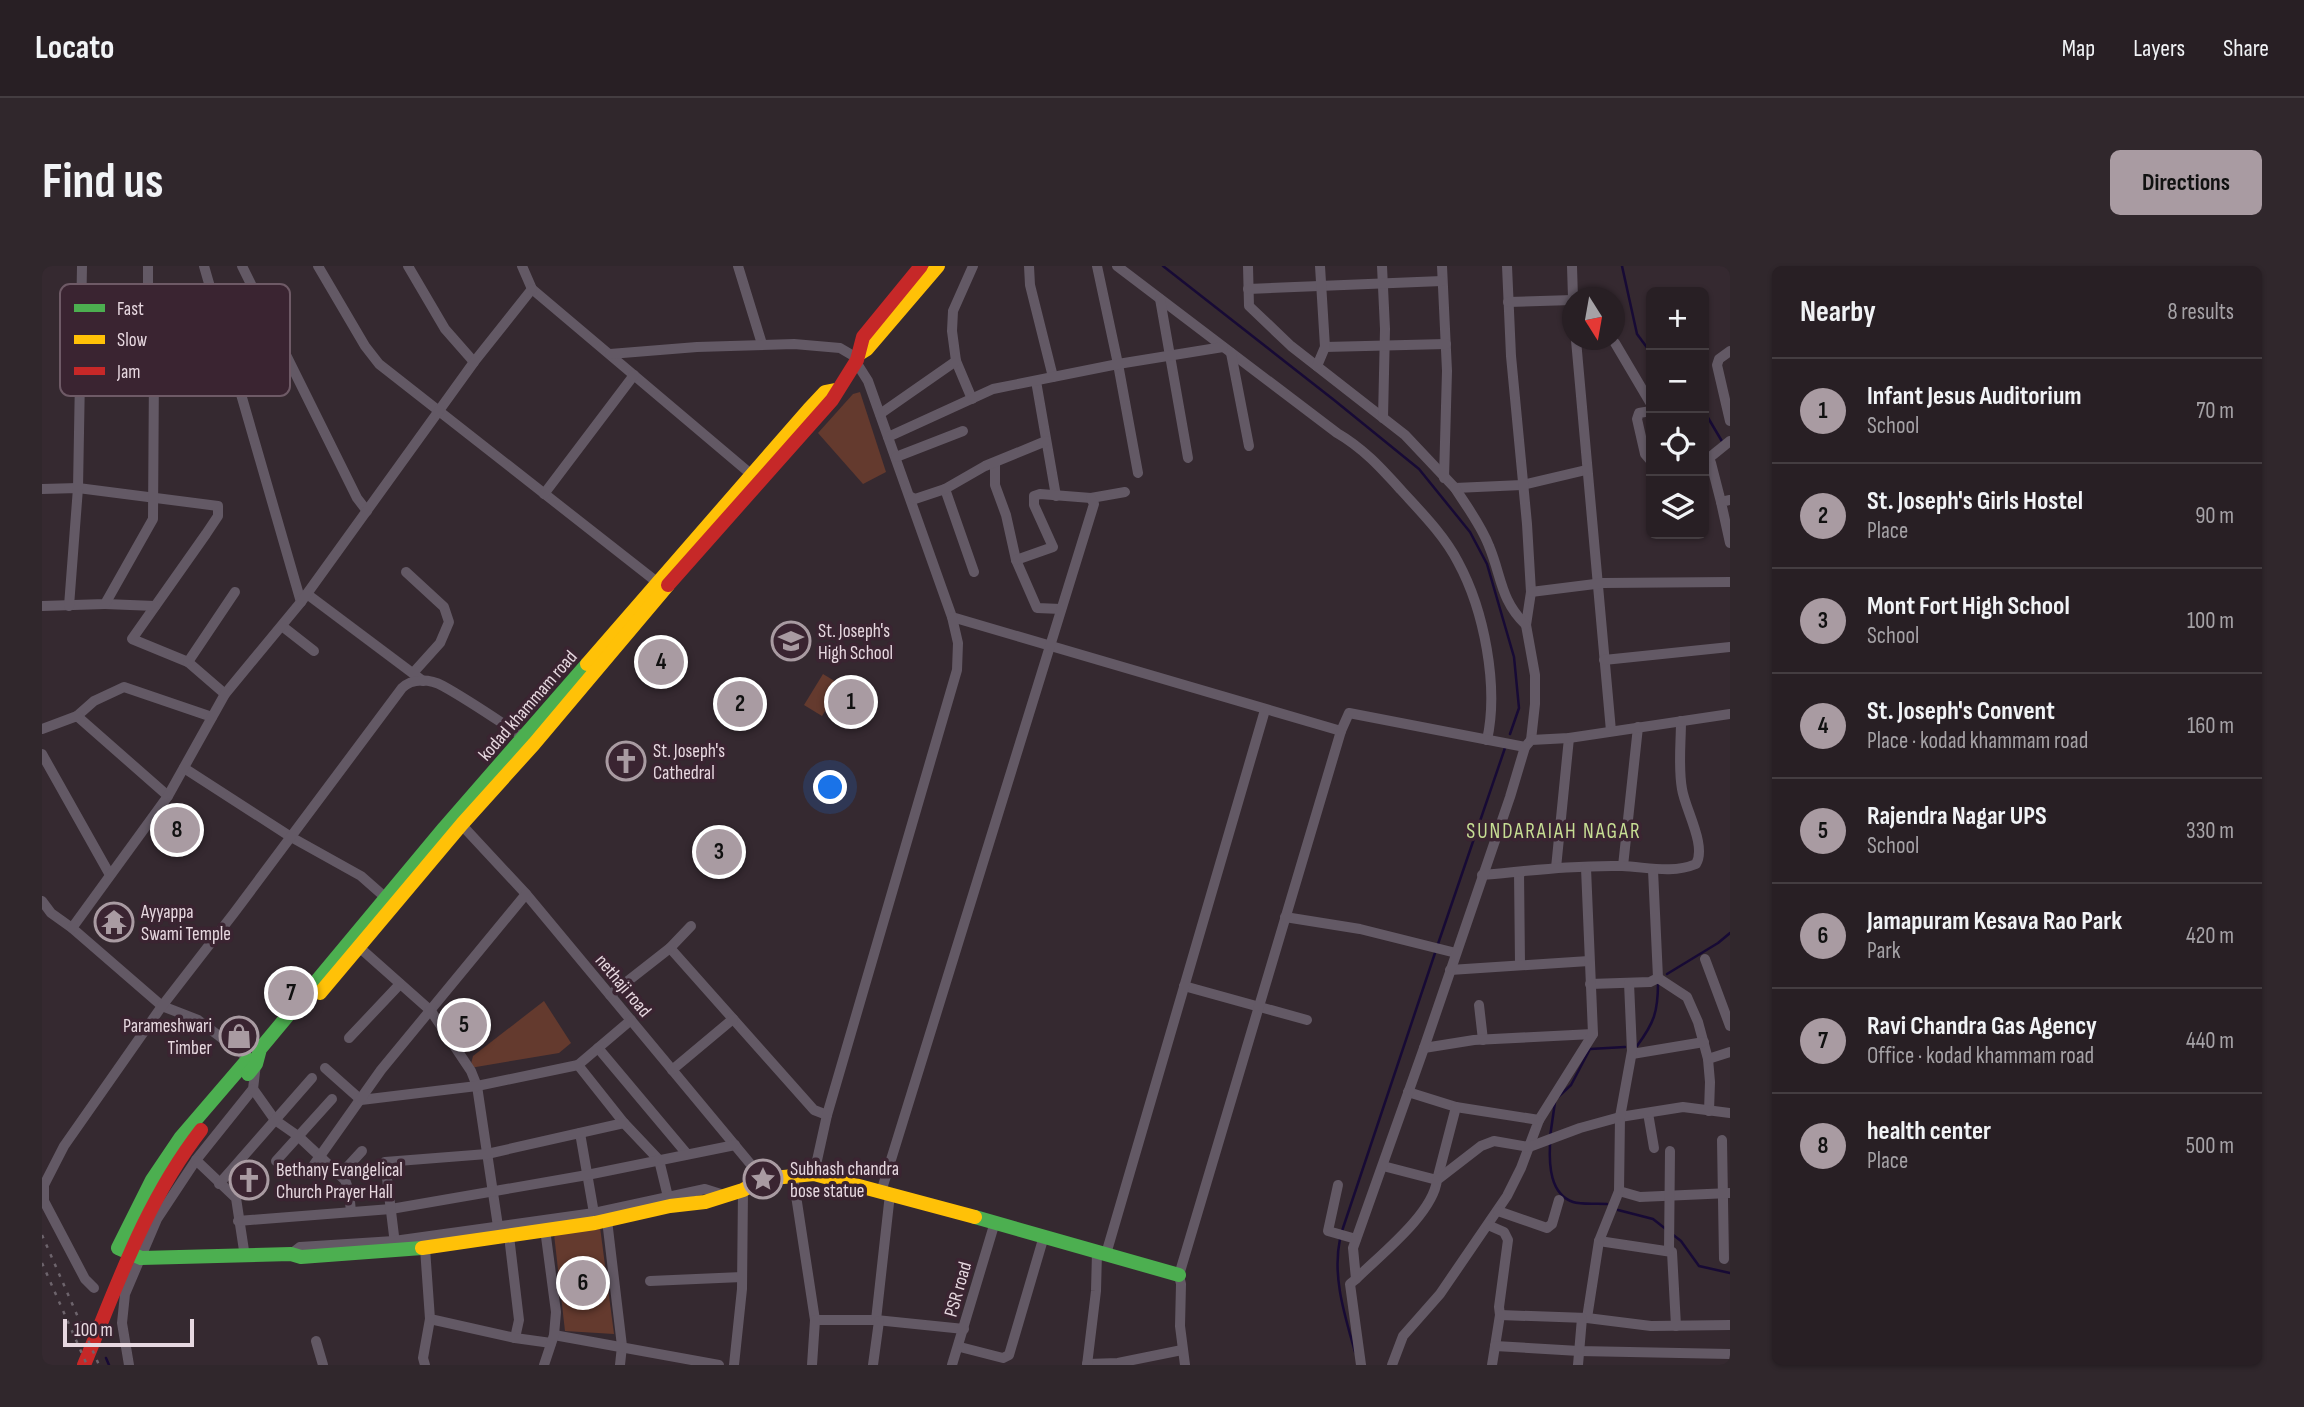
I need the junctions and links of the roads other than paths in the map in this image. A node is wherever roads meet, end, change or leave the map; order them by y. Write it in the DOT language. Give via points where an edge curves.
graph roads {
  1 [pos="82,266"];
  2 [pos="148,266"];
  3 [pos="204,266"];
  4 [pos="242,266"];
  5 [pos="318,266"];
  6 [pos="408,266"];
  7 [pos="522,266"];
  8 [pos="738,266"];
  9 [pos="920,266"];
  10 [pos="938,266"];
  11 [pos="974,266"];
  12 [pos="1028,266"];
  13 [pos="1097,266"];
  14 [pos="1117,266"];
  15 [pos="1248,266"];
  16 [pos="1320,266"];
  17 [pos="1382,266"];
  18 [pos="1442,266"];
  19 [pos="1507,266"];
  20 [pos="1572,266"];
  21 [pos="1442,281"];
  22 [pos="1382,283"];
  23 [pos="82,284"];
  24 [pos="148,284"];
  25 [pos="209,284"];
  26 [pos="251,284"];
  27 [pos="1322,286"];
  28 [pos="1573,287"];
  29 [pos="532,289"];
  30 [pos="1248,289"];
  31 [pos="1160,299"];
  32 [pos="1562,300"];
  33 [pos="1508,302"];
  34 [pos="762,344"];
  35 [pos="1446,344"];
  36 [pos="1384,346"];
  37 [pos="1325,347"];
  38 [pos="1227,350"];
  39 [pos="1577,350"];
  40 [pos="1619,350"];
  41 [pos="1730,351"];
  42 [pos="610,354"];
  43 [pos="1170,356"];
  44 [pos="857,358"];
  45 [pos="956,361"];
  46 [pos="474,362"];
  47 [pos="290,363"];
  48 [pos="1118,364"];
  49 [pos="1317,366"];
  50 [pos="634,375"];
  51 [pos="1053,377"];
  52 [pos="1036,381"];
  53 [pos="835,390"];
  54 [pos="80,396"];
  55 [pos="154,396"];
  56 [pos="243,396"];
  57 [pos="1646,396"];
  58 [pos="972,399"];
  59 [pos="440,412"];
  60 [pos="1646,412"];
  61 [pos="880,414"];
  62 [pos="1383,418"];
  63 [pos="1730,421"];
  64 [pos="963,431"];
  65 [pos="888,437"];
  66 [pos="1046,441"];
  67 [pos="1729,442"];
  68 [pos="1249,446"];
  69 [pos="1646,455"];
  70 [pos="1709,456"];
  71 [pos="896,457"];
  72 [pos="1188,458"];
  73 [pos="1709,462"];
  74 [pos="995,463"];
  75 [pos="1586,470"];
  76 [pos="1138,473"];
  77 [pos="752,475"];
  78 [pos="1444,478"];
  79 [pos="1522,485"];
  80 [pos="78,488"];
  81 [pos="1455,488"];
  82 [pos="42,489"];
  83 [pos="945,489"];
  84 [pos="1125,492"];
  85 [pos="544,494"];
  86 [pos="1056,496"];
  87 [pos="154,497"];
  88 [pos="911,497"];
  89 [pos="1091,498"];
  90 [pos="1726,501"];
  91 [pos="367,511"];
  92 [pos="1730,543"];
  93 [pos="1016,560"];
  94 [pos="406,572"];
  95 [pos="974,572"];
  96 [pos="1730,582"];
  97 [pos="1597,584"];
  98 [pos="662,586"];
  99 [pos="235,592"];
  100 [pos="1531,592"];
  101 [pos="304,598"];
  102 [pos="105,604"];
  103 [pos="42,606"];
  104 [pos="69,606"];
  105 [pos="155,607"];
  106 [pos="1061,609"];
  107 [pos="952,617"];
  108 [pos="1526,625"];
  109 [pos="282,626"];
  110 [pos="1049,646"];
  111 [pos="1730,647"];
  112 [pos="314,651"];
  113 [pos="1604,660"];
  114 [pos="188,662"];
  115 [pos="412,673"];
  116 [pos="423,681"];
  117 [pos="225,694"];
  118 [pos="1265,710"];
  119 [pos="1730,714"];
  120 [pos="77,716"];
  121 [pos="212,717"];
  122 [pos="1681,721"];
  123 [pos="1638,727"];
  124 [pos="42,729"];
  125 [pos="1341,731"];
  126 [pos="1611,731"];
  127 [pos="1569,738"];
  128 [pos="1487,740"];
  129 [pos="529,741"];
  130 [pos="1524,744"];
  131 [pos="42,754"];
  132 [pos="184,768"];
  133 [pos="168,796"];
  134 [pos="458,820"];
  135 [pos="291,837"];
  136 [pos="1623,866"];
  137 [pos="1556,868"];
  138 [pos="1586,868"];
  139 [pos="1653,870"];
  140 [pos="1519,872"];
  141 [pos="110,875"];
  142 [pos="1482,875"];
  143 [pos="526,894"];
  144 [pos="386,898"];
  145 [pos="42,901"];
  146 [pos="1285,917"];
  147 [pos="691,926"];
  148 [pos="72,928"];
  149 [pos="360,948"];
  150 [pos="670,948"];
  151 [pos="1455,953"];
  152 [pos="1704,959"];
  153 [pos="1590,961"];
  154 [pos="1520,964"];
  155 [pos="1450,970"];
  156 [pos="1658,978"];
  157 [pos="1629,983"];
  158 [pos="400,984"];
  159 [pos="1590,984"];
  160 [pos="1184,986"];
  161 [pos="610,995"];
  162 [pos="1479,1004"];
  163 [pos="162,1006"];
  164 [pos="1258,1007"];
  165 [pos="431,1011"];
  166 [pos="733,1019"];
  167 [pos="631,1020"];
  168 [pos="1307,1020"];
  169 [pos="1730,1026"];
  170 [pos="1593,1034"];
  171 [pos="349,1038"];
  172 [pos="1483,1040"];
  173 [pos="1704,1042"];
  174 [pos="598,1048"];
  175 [pos="1424,1048"];
  176 [pos="1730,1052"];
  177 [pos="1632,1054"];
  178 [pos="1708,1059"];
  179 [pos="254,1060"];
  180 [pos="578,1065"];
  181 [pos="325,1068"];
  182 [pos="672,1070"];
  183 [pos="312,1078"];
  184 [pos="248,1084"];
  185 [pos="477,1086"];
  186 [pos="1408,1092"];
  187 [pos="331,1099"];
  188 [pos="361,1100"];
  189 [pos="1456,1107"];
  190 [pos="1709,1111"];
  191 [pos="1648,1113"];
  192 [pos="1730,1113"];
  193 [pos="827,1115"];
  194 [pos="1619,1117"];
  195 [pos="275,1120"];
  196 [pos="1539,1120"];
  197 [pos="624,1124"];
  198 [pos="580,1133"];
  199 [pos="298,1136"];
  200 [pos="1723,1140"];
  201 [pos="735,1144"];
  202 [pos="1534,1145"];
  203 [pos="1654,1147"];
  204 [pos="362,1151"];
  205 [pos="1670,1151"];
  206 [pos="487,1154"];
  207 [pos="687,1154"];
  208 [pos="320,1156"];
  209 [pos="196,1160"];
  210 [pos="659,1160"];
  211 [pos="276,1161"];
  212 [pos="313,1166"];
  213 [pos="1383,1166"];
  214 [pos="814,1174"];
  215 [pos="340,1175"];
  216 [pos="587,1175"];
  217 [pos="793,1176"];
  218 [pos="763,1179"];
  219 [pos="1437,1180"];
  220 [pos="219,1184"];
  221 [pos="1338,1185"];
  222 [pos="743,1191"];
  223 [pos="1619,1191"];
  224 [pos="493,1192"];
  225 [pos="886,1193"];
  226 [pos="1726,1193"];
  227 [pos="1669,1195"];
  228 [pos="1559,1200"];
  229 [pos="669,1201"];
  230 [pos="391,1209"];
  231 [pos="1498,1211"];
  232 [pos="351,1212"];
  233 [pos="599,1219"];
  234 [pos="238,1221"];
  235 [pos="995,1222"];
  236 [pos="1488,1224"];
  237 [pos="545,1229"];
  238 [pos="502,1233"];
  239 [pos="1044,1236"];
  240 [pos="1356,1239"];
  241 [pos="1599,1241"];
  242 [pos="395,1246"];
  243 [pos="425,1248"];
  244 [pos="1669,1250"];
  245 [pos="1102,1253"];
  246 [pos="245,1257"];
  247 [pos="141,1258"];
  248 [pos="1724,1258"];
  249 [pos="1179,1275"];
  250 [pos="742,1277"];
  251 [pos="1356,1279"];
  252 [pos="650,1281"];
  253 [pos="94,1288"];
  254 [pos="1500,1315"];
  255 [pos="1585,1318"];
  256 [pos="430,1319"];
  257 [pos="815,1320"];
  258 [pos="878,1321"];
  259 [pos="1730,1325"];
  260 [pos="1675,1326"];
  261 [pos="964,1329"];
  262 [pos="515,1338"];
  263 [pos="552,1339"];
  264 [pos="316,1341"];
  265 [pos="622,1346"];
  266 [pos="1495,1346"];
  267 [pos="960,1347"];
  268 [pos="1182,1350"];
  269 [pos="1579,1351"];
  270 [pos="1730,1354"];
  271 [pos="1087,1364"];
  272 [pos="84,1365"];
  273 [pos="129,1365"];
  274 [pos="323,1365"];
  275 [pos="425,1365"];
  276 [pos="544,1365"];
  277 [pos="620,1365"];
  278 [pos="719,1365"];
  279 [pos="734,1365"];
  280 [pos="812,1365"];
  281 [pos="873,1365"];
  282 [pos="952,1365"];
  283 [pos="1185,1365"];
  284 [pos="1362,1365"];
  285 [pos="1392,1365"];
  286 [pos="1492,1365"];
  287 [pos="1578,1365"];
  1 -- 23 [label="street"];
  2 -- 24 [label="street"];
  3 -- 25 [label="street"];
  4 -- 26 [label="street"];
  5 -- 59 [label="street" via="379,364"];
  6 -- 46 [label="street" via="445,329"];
  7 -- 29 [label="street"];
  8 -- 34 [label="street"];
  9 -- 44 [label="main road" via="863,337"];
  10 -- 44 [label="main road"];
  11 -- 45 [label="street" via="953,311"];
  12 -- 51 [label="street"];
  13 -- 48 [label="street"];
  14 -- 31 [label="street"];
  15 -- 30 [label="street"];
  16 -- 27 [label="street"];
  17 -- 22 [label="street"];
  18 -- 21 [label="street"];
  19 -- 33 [label="street"];
  20 -- 28 [label="street"];
  21 -- 22 [label="street"];
  21 -- 35 [label="street"];
  22 -- 27 [label="street"];
  22 -- 36 [label="street"];
  27 -- 30 [label="street"];
  27 -- 37 [label="street"];
  29 -- 42 [label="street"];
  29 -- 46 [label="street"];
  30 -- 49 [label="street" via="1249,306"];
  31 -- 38 [label="street"];
  31 -- 43 [label="street"];
  32 -- 33 [label="street"];
  33 -- 79 [label="street"];
  34 -- 42 [label="street"];
  34 -- 44 [label="street" via="840,348"];
  35 -- 36 [label="street"];
  35 -- 78 [label="street"];
  36 -- 37 [label="street"];
  36 -- 62 [label="street"];
  37 -- 49 [label="street"];
  38 -- 43 [label="street"];
  38 -- 68 [label="street"];
  38 -- 128 [label="street" via="1359,446 1416,506 1457,561 1485,637 1493,691"];
  39 -- 75 [label="street"];
  40 -- 57 [label="street"];
  41 -- 63 [label="street" via="1717,365"];
  42 -- 50 [label="street"];
  43 -- 48 [label="street"];
  43 -- 72 [label="street"];
  44 -- 53 [label="main road, kodad khammam road"];
  44 -- 61 [label="street"];
  45 -- 58 [label="street"];
  45 -- 61 [label="street"];
  46 -- 59 [label="street"];
  47 -- 91 [label="street"];
  48 -- 51 [label="street"];
  48 -- 76 [label="street"];
  49 -- 62 [label="street"];
  50 -- 77 [label="street"];
  50 -- 85 [label="street"];
  51 -- 52 [label="street"];
  52 -- 58 [label="street" via="993,389"];
  52 -- 66 [label="street"];
  53 -- 77 [label="main road, kodad khammam road" via="825,393"];
  53 -- 98 [label="main road, kodad khammam road" via="832,400"];
  54 -- 80 [label="street"];
  55 -- 87 [label="street"];
  56 -- 101 [label="street"];
  58 -- 65 [label="street"];
  59 -- 85 [label="street"];
  59 -- 91 [label="street"];
  60 -- 69 [label="street" via="1637,419"];
  61 -- 65 [label="street"];
  62 -- 78 [label="street"];
  64 -- 71 [label="street"];
  65 -- 71 [label="street"];
  66 -- 74 [label="street"];
  66 -- 86 [label="street"];
  67 -- 70 [label="street"];
  71 -- 88 [label="street"];
  73 -- 90 [label="street"];
  74 -- 83 [label="street"];
  74 -- 93 [label="street" via="995,485"];
  75 -- 79 [label="street"];
  75 -- 97 [label="street"];
  77 -- 98 [label="main road, kodad khammam road"];
  78 -- 81 [label="street"];
  79 -- 81 [label="street"];
  79 -- 100 [label="street"];
  80 -- 82 [label="street"];
  80 -- 87 [label="street"];
  80 -- 104 [label="street"];
  81 -- 108 [label="street" via="1489,546 1508,604"];
  83 -- 88 [label="street"];
  83 -- 95 [label="street"];
  84 -- 89 [label="street"];
  85 -- 98 [label="street"];
  86 -- 89 [label="street"];
  86 -- 93 [label="street" via="1033,498 1053,547"];
  87 -- 102 [label="street" via="153,519"];
  87 -- 105 [label="street" via="215,505 220,511"];
  88 -- 107 [label="street"];
  89 -- 106 [label="street" via="1094,505"];
  90 -- 92 [label="street"];
  91 -- 101 [label="street"];
  93 -- 106 [label="street" via="1037,608"];
  94 -- 115 [label="street" via="444,607 449,622 440,643"];
  96 -- 97 [label="street"];
  97 -- 100 [label="street"];
  97 -- 113 [label="street"];
  98 -- 129 [label="main road, kodad khammam road"];
  99 -- 114 [label="street"];
  100 -- 108 [label="street"];
  101 -- 109 [label="street"];
  101 -- 115 [label="street"];
  102 -- 104 [label="street"];
  102 -- 105 [label="street"];
  103 -- 104 [label="street"];
  105 -- 114 [label="street" via="132,639"];
  106 -- 110 [label="street"];
  107 -- 110 [label="street"];
  107 -- 193 [label="street" via="958,643 957,670"];
  108 -- 130 [label="street" via="1535,704"];
  109 -- 112 [label="street"];
  109 -- 117 [label="street"];
  110 -- 118 [label="street"];
  110 -- 225 [label="street"];
  111 -- 113 [label="street"];
  113 -- 126 [label="street"];
  114 -- 117 [label="street"];
  115 -- 116 [label="street"];
  116 -- 129 [label="street" via="444,686"];
  116 -- 135 [label="street" via="402,688"];
  117 -- 121 [label="street"];
  118 -- 125 [label="street"];
  118 -- 160 [label="street"];
  119 -- 122 [label="street"];
  120 -- 121 [label="street" via="94,701 124,687"];
  120 -- 124 [label="street"];
  120 -- 133 [label="street"];
  121 -- 132 [label="street"];
  122 -- 123 [label="street"];
  122 -- 139 [label="street" via="1682,789 1699,860 1689,867"];
  123 -- 126 [label="street"];
  123 -- 136 [label="street"];
  125 -- 128 [label="street" via="1349,713"];
  125 -- 146 [label="street"];
  126 -- 127 [label="street"];
  127 -- 130 [label="street"];
  127 -- 137 [label="street"];
  128 -- 130 [label="street"];
  129 -- 134 [label="main road, kodad khammam road"];
  130 -- 142 [label="street"];
  131 -- 141 [label="street"];
  132 -- 133 [label="street"];
  132 -- 135 [label="street"];
  133 -- 141 [label="street"];
  134 -- 143 [label="street, nethaji road"];
  134 -- 144 [label="main road, kodad khammam road"];
  134 -- 149 [label="main road, kodad khammam road"];
  135 -- 144 [label="street" via="361,876"];
  135 -- 163 [label="street"];
  136 -- 138 [label="street"];
  136 -- 139 [label="street"];
  137 -- 138 [label="street"];
  137 -- 140 [label="street"];
  138 -- 153 [label="street"];
  139 -- 156 [label="street"];
  140 -- 142 [label="street"];
  140 -- 154 [label="street"];
  141 -- 148 [label="street"];
  142 -- 151 [label="street"];
  143 -- 161 [label="street, nethaji road"];
  143 -- 165 [label="street"];
  144 -- 179 [label="main road, kodad khammam road"];
  145 -- 148 [label="street"];
  146 -- 151 [label="street" via="1360,929"];
  146 -- 164 [label="street"];
  147 -- 150 [label="street"];
  148 -- 163 [label="street"];
  149 -- 158 [label="street"];
  149 -- 179 [label="main road, kodad khammam road" via="275,1044"];
  150 -- 161 [label="street"];
  150 -- 166 [label="street"];
  151 -- 155 [label="street"];
  152 -- 169 [label="street"];
  153 -- 154 [label="street"];
  153 -- 159 [label="street"];
  154 -- 155 [label="street"];
  155 -- 175 [label="street"];
  156 -- 157 [label="street"];
  156 -- 173 [label="street" via="1687,998"];
  157 -- 159 [label="street"];
  157 -- 177 [label="street"];
  158 -- 165 [label="street"];
  158 -- 171 [label="street"];
  159 -- 170 [label="street"];
  160 -- 164 [label="street"];
  160 -- 245 [label="street"];
  161 -- 167 [label="street, nethaji road"];
  162 -- 172 [label="street"];
  163 -- 179 [label="street" via="198,1020"];
  163 -- 253 [label="street" via="64,1146 44,1185 44,1201"];
  164 -- 168 [label="street"];
  164 -- 249 [label="street"];
  165 -- 185 [label="street"];
  165 -- 188 [label="street"];
  166 -- 182 [label="street"];
  166 -- 193 [label="street" via="814,1110"];
  167 -- 174 [label="street"];
  167 -- 182 [label="street, nethaji road"];
  170 -- 172 [label="street"];
  170 -- 196 [label="street"];
  172 -- 175 [label="street"];
  173 -- 177 [label="street"];
  173 -- 178 [label="street"];
  174 -- 180 [label="street"];
  174 -- 207 [label="street"];
  175 -- 186 [label="street"];
  176 -- 178 [label="street"];
  177 -- 194 [label="street"];
  178 -- 190 [label="street"];
  179 -- 184 [label="main road, kodad khammam road"];
  179 -- 247 [label="main road" via="181,1137 152,1180 118,1248"];
  180 -- 185 [label="street"];
  180 -- 197 [label="street"];
  181 -- 188 [label="street"];
  182 -- 201 [label="street, nethaji road"];
  183 -- 195 [label="street"];
  184 -- 195 [label="street"];
  184 -- 209 [label="street"];
  184 -- 272 [label="main road, kodad khammam road" via="189,1143 167,1177 140,1229"];
  185 -- 188 [label="street"];
  185 -- 206 [label="street"];
  186 -- 189 [label="street"];
  186 -- 213 [label="street"];
  187 -- 199 [label="street"];
  188 -- 208 [label="street"];
  189 -- 196 [label="street"];
  189 -- 219 [label="street"];
  190 -- 191 [label="street" via="1684,1107"];
  190 -- 192 [label="street"];
  191 -- 194 [label="street"];
  191 -- 203 [label="street"];
  193 -- 214 [label="street"];
  194 -- 202 [label="street"];
  194 -- 223 [label="street"];
  195 -- 199 [label="street"];
  195 -- 220 [label="street"];
  196 -- 202 [label="street"];
  197 -- 198 [label="street"];
  197 -- 210 [label="street"];
  198 -- 206 [label="street"];
  198 -- 216 [label="street"];
  199 -- 208 [label="street"];
  199 -- 211 [label="street"];
  200 -- 226 [label="street"];
  201 -- 207 [label="street"];
  201 -- 218 [label="street, nethaji road"];
  202 -- 219 [label="street" via="1500,1140 1488,1143"];
  202 -- 231 [label="street"];
  204 -- 215 [label="street"];
  205 -- 227 [label="street"];
  206 -- 224 [label="street"];
  206 -- 230 [label="street" via="385,1162"];
  207 -- 210 [label="street"];
  208 -- 212 [label="street"];
  208 -- 215 [label="street"];
  209 -- 220 [label="street"];
  209 -- 247 [label="street" via="157,1219"];
  210 -- 216 [label="street"];
  210 -- 229 [label="street"];
  213 -- 219 [label="street"];
  213 -- 240 [label="street"];
  214 -- 217 [label="main road"];
  214 -- 225 [label="main road"];
  215 -- 232 [label="street" via="349,1191"];
  216 -- 224 [label="street"];
  216 -- 233 [label="street"];
  217 -- 218 [label="main road"];
  217 -- 257 [label="street"];
  218 -- 222 [label="main road"];
  219 -- 251 [label="street" via="1433,1196 1419,1214"];
  220 -- 234 [label="street" via="236,1198"];
  221 -- 240 [label="street" via="1328,1231"];
  222 -- 229 [label="main road" via="705,1202"];
  222 -- 250 [label="street"];
  223 -- 227 [label="street"];
  223 -- 241 [label="street"];
  224 -- 230 [label="street"];
  224 -- 238 [label="street"];
  225 -- 235 [label="main road"];
  225 -- 258 [label="street"];
  226 -- 227 [label="street"];
  226 -- 248 [label="street"];
  227 -- 244 [label="street"];
  228 -- 231 [label="street" via="1552,1224 1546,1228"];
  229 -- 233 [label="main road"];
  230 -- 232 [label="street"];
  230 -- 242 [label="street"];
  231 -- 236 [label="street"];
  232 -- 234 [label="street"];
  233 -- 237 [label="main road"];
  233 -- 238 [label="street"];
  233 -- 265 [label="street"];
  234 -- 246 [label="street"];
  235 -- 239 [label="main road"];
  235 -- 261 [label="street, PSR road"];
  236 -- 254 [label="street" via="1504,1232 1508,1240"];
  236 -- 285 [label="street" via="1403,1336"];
  237 -- 238 [label="main road"];
  237 -- 263 [label="street" via="556,1312"];
  238 -- 242 [label="street"];
  238 -- 243 [label="main road"];
  238 -- 262 [label="street" via="519,1320"];
  239 -- 245 [label="main road"];
  239 -- 267 [label="street" via="1009,1355 1003,1358"];
  240 -- 251 [label="street"];
  241 -- 244 [label="street"];
  241 -- 255 [label="street"];
  242 -- 243 [label="main road"];
  242 -- 246 [label="main road" via="301,1257"];
  243 -- 256 [label="street"];
  244 -- 260 [label="street" via="1674,1262"];
  245 -- 249 [label="main road"];
  245 -- 271 [label="street"];
  246 -- 247 [label="main road"];
  247 -- 273 [label="street" via="125,1294 122,1323"];
  249 -- 268 [label="street"];
  250 -- 252 [label="street"];
  250 -- 279 [label="street"];
  251 -- 284 [label="street" via="1350,1284"];
  254 -- 255 [label="street"];
  254 -- 266 [label="street"];
  255 -- 260 [label="street"];
  255 -- 269 [label="street"];
  256 -- 262 [label="street"];
  256 -- 275 [label="street"];
  257 -- 258 [label="street"];
  257 -- 280 [label="street"];
  258 -- 261 [label="street"];
  258 -- 281 [label="street"];
  259 -- 260 [label="street"];
  261 -- 267 [label="street, PSR road"];
  262 -- 263 [label="street"];
  263 -- 265 [label="street"];
  263 -- 276 [label="street"];
  264 -- 274 [label="street"];
  265 -- 277 [label="street"];
  265 -- 278 [label="street"];
  266 -- 269 [label="street"];
  266 -- 286 [label="street"];
  267 -- 282 [label="street, PSR road"];
  268 -- 271 [label="street" via="1118,1363"];
  268 -- 283 [label="street"];
  269 -- 270 [label="street"];
  269 -- 287 [label="street"];
}
